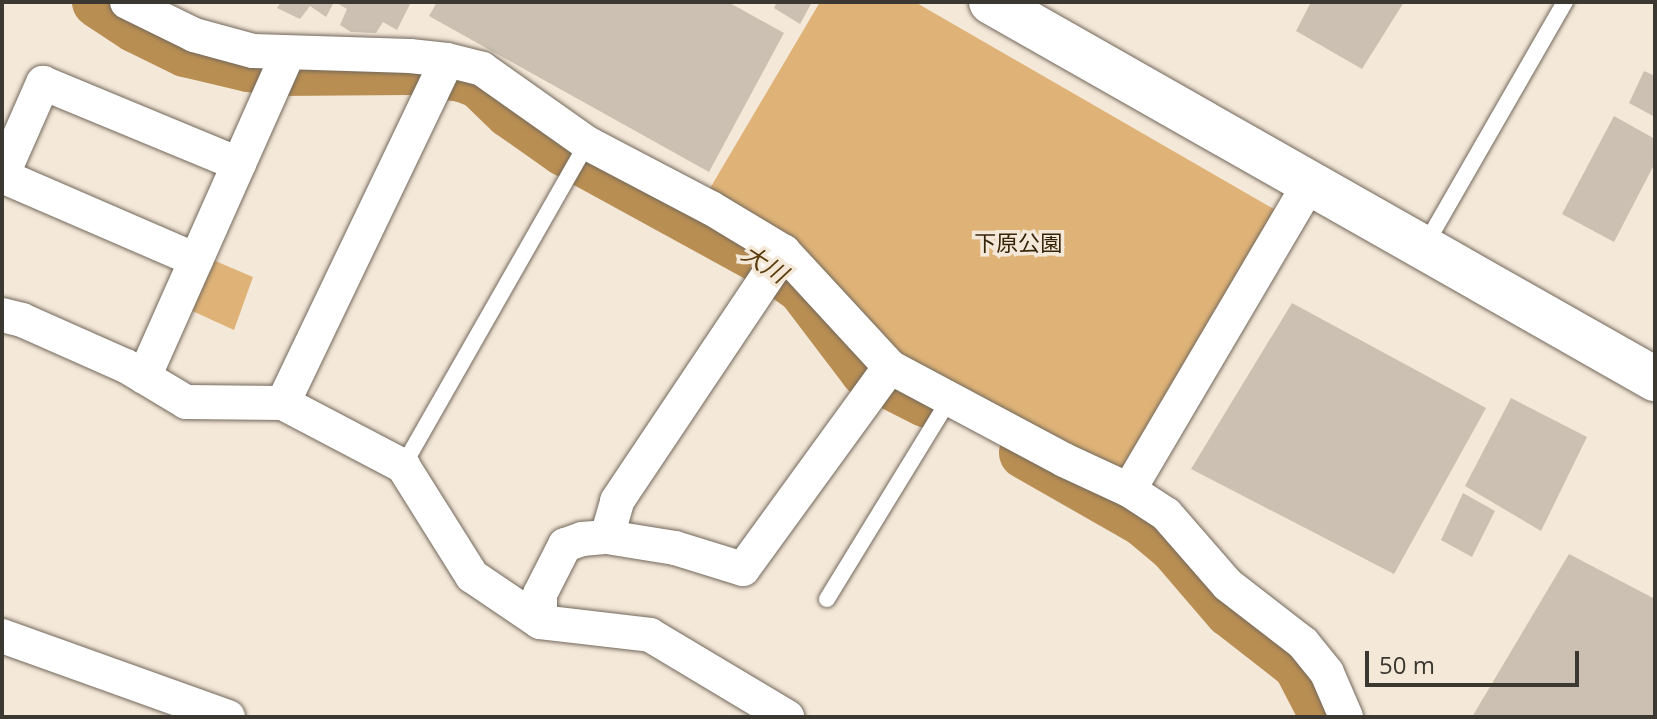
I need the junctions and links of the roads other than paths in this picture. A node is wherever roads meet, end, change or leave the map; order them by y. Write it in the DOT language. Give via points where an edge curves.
graph roads {
  1 [pos="127,2"];
  2 [pos="991,2"];
  3 [pos="1565,2"];
  4 [pos="288,53"];
  5 [pos="446,60"];
  6 [pos="587,144"];
  7 [pos="239,164"];
  8 [pos="1309,184"];
  9 [pos="1423,248"];
  10 [pos="783,253"];
  11 [pos="196,260"];
  12 [pos="2,315"];
  13 [pos="144,377"];
  14 [pos="883,377"];
  15 [pos="1655,379"];
  16 [pos="951,397"];
  17 [pos="283,403"];
  18 [pos="403,466"];
  19 [pos="1129,490"];
  20 [pos="607,537"];
  21 [pos="827,599"];
  22 [pos="540,622"];
  23 [pos="2,636"];
  24 [pos="228,717"];
  25 [pos="787,717"];
  26 [pos="1346,717"];
  1 -- 4 [label="street" via="194,35 253,51"];
  2 -- 8 [label="street"];
  3 -- 9 [label="lane"];
  4 -- 5 [label="street"];
  4 -- 7 [label="street"];
  5 -- 6 [label="street" via="482,69"];
  5 -- 17 [label="street"];
  6 -- 10 [label="street" via="711,208"];
  6 -- 18 [label="lane"];
  7 -- 11 [label="street"];
  7 -- 11 [label="street" via="43,83 2,176"];
  8 -- 9 [label="street"];
  8 -- 19 [label="street"];
  9 -- 15 [label="street"];
  10 -- 14 [label="street"];
  10 -- 20 [label="street" via="617,501"];
  11 -- 13 [label="street"];
  12 -- 13 [label="street"];
  13 -- 17 [label="street" via="186,402"];
  14 -- 16 [label="street"];
  14 -- 20 [label="street" via="743,569 675,548"];
  16 -- 19 [label="street"];
  16 -- 21 [label="lane"];
  17 -- 18 [label="street"];
  18 -- 22 [label="street" via="472,576"];
  19 -- 26 [label="street" via="1166,514 1228,585 1303,643 1327,673"];
  20 -- 22 [label="street" via="565,545 540,594"];
  22 -- 25 [label="street" via="650,635"];
  23 -- 24 [label="street"];
}
